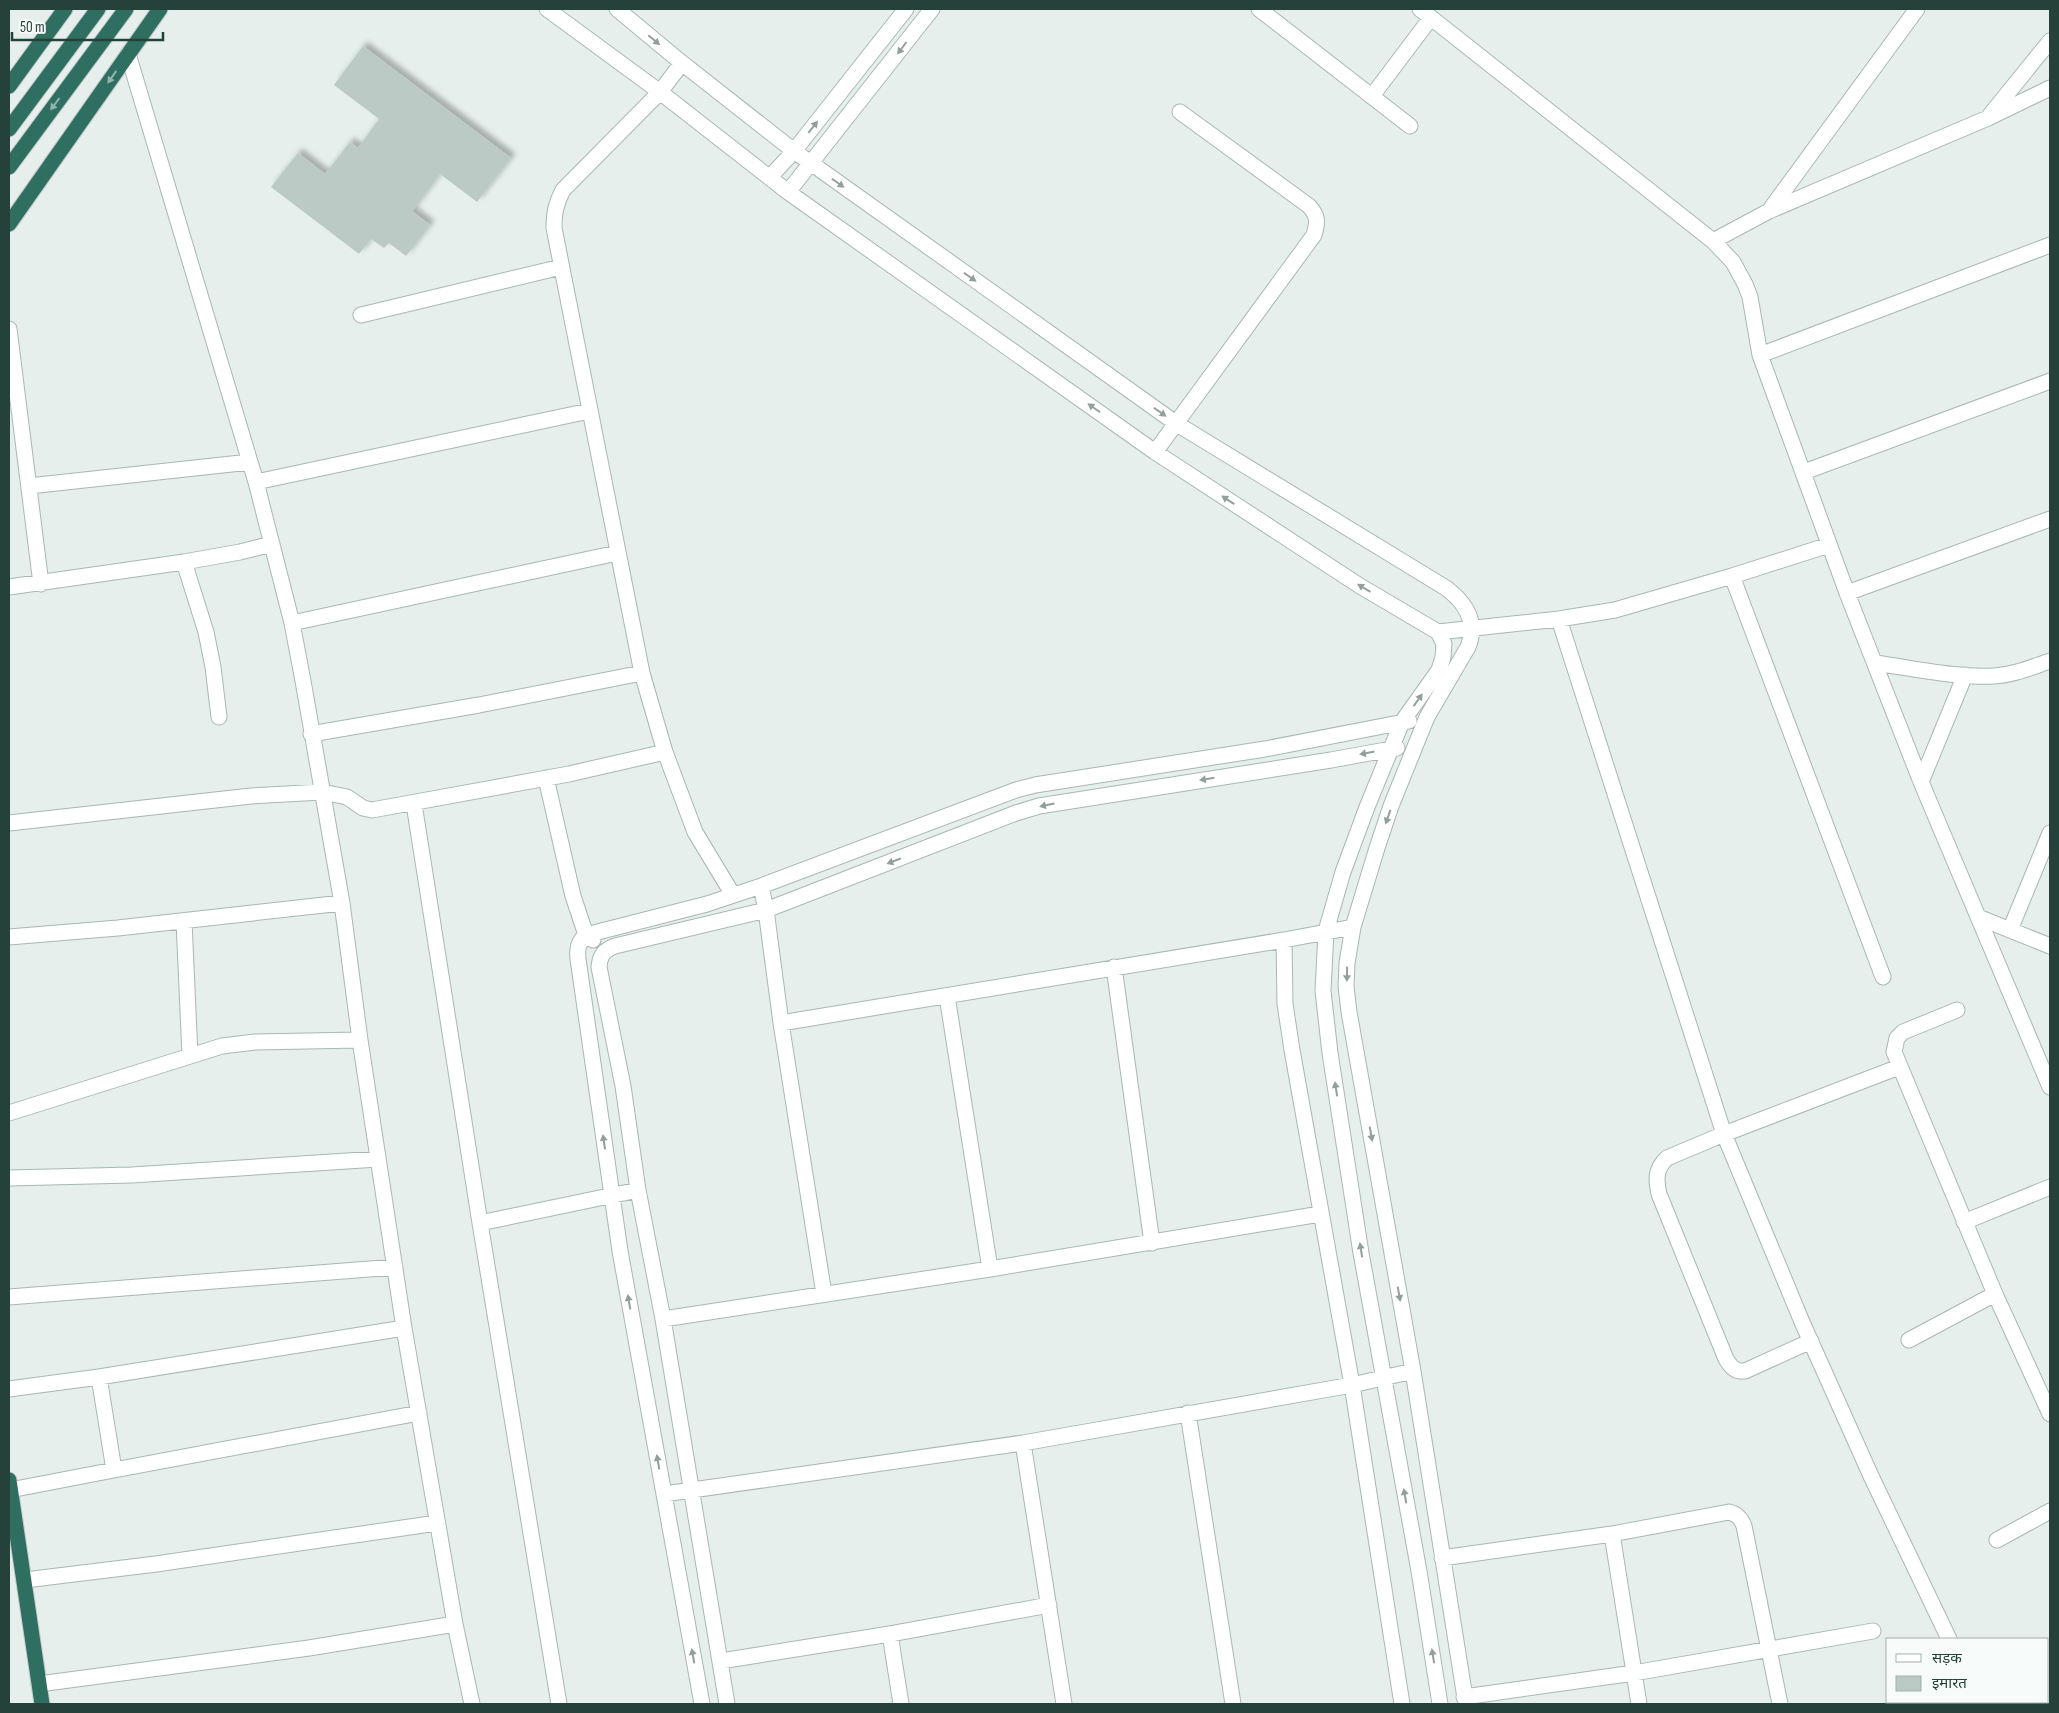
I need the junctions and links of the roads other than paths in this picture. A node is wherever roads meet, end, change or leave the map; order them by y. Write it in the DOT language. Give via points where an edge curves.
graph roads {
  1 [pos="66,9"];
  2 [pos="98,9"];
  3 [pos="126,9"];
  4 [pos="160,9"];
  5 [pos="547,9"];
  6 [pos="617,9"];
  7 [pos="906,9"];
  8 [pos="932,9"];
  9 [pos="1259,9"];
  10 [pos="1914,10"];
  11 [pos="1425,14"];
  12 [pos="2050,41"];
  13 [pos="128,54"];
  14 [pos="682,63"];
  15 [pos="9,86"];
  16 [pos="2050,88"];
  17 [pos="660,92"];
  18 [pos="1372,96"];
  19 [pos="1180,112"];
  20 [pos="1988,118"];
  21 [pos="1410,126"];
  22 [pos="9,129"];
  23 [pos="794,152"];
  24 [pos="811,164"];
  25 [pos="9,167"];
  26 [pos="770,177"];
  27 [pos="788,192"];
  28 [pos="1769,211"];
  29 [pos="9,224"];
  30 [pos="1713,241"];
  31 [pos="2050,245"];
  32 [pos="562,267"];
  33 [pos="360,314"];
  34 [pos="9,329"];
  35 [pos="1760,355"];
  36 [pos="2050,381"];
  37 [pos="589,410"];
  38 [pos="1176,424"];
  39 [pos="1155,452"];
  40 [pos="250,462"];
  41 [pos="1804,472"];
  42 [pos="256,482"];
  43 [pos="29,486"];
  44 [pos="2050,519"];
  45 [pos="272,544"];
  46 [pos="1829,545"];
  47 [pos="617,553"];
  48 [pos="184,562"];
  49 [pos="1732,576"];
  50 [pos="41,584"];
  51 [pos="9,587"];
  52 [pos="1847,593"];
  53 [pos="1559,618"];
  54 [pos="292,623"];
  55 [pos="1472,628"];
  56 [pos="1438,632"];
  57 [pos="2050,661"];
  58 [pos="1875,663"];
  59 [pos="642,673"];
  60 [pos="1965,675"];
  61 [pos="219,717"];
  62 [pos="1427,717"];
  63 [pos="1402,722"];
  64 [pos="311,734"];
  65 [pos="1415,744"];
  66 [pos="1390,749"];
  67 [pos="665,752"];
  68 [pos="546,778"];
  69 [pos="1921,782"];
  70 [pos="322,792"];
  71 [pos="414,804"];
  72 [pos="9,823"];
  73 [pos="2050,834"];
  74 [pos="761,886"];
  75 [pos="732,895"];
  76 [pos="342,903"];
  77 [pos="766,910"];
  78 [pos="1978,917"];
  79 [pos="184,920"];
  80 [pos="1353,927"];
  81 [pos="2010,930"];
  82 [pos="1326,931"];
  83 [pos="586,935"];
  84 [pos="9,937"];
  85 [pos="1284,940"];
  86 [pos="2050,946"];
  87 [pos="606,949"];
  88 [pos="1114,967"];
  89 [pos="1883,977"];
  90 [pos="947,996"];
  91 [pos="1957,1010"];
  92 [pos="781,1023"];
  93 [pos="360,1040"];
  94 [pos="190,1056"];
  95 [pos="1899,1067"];
  96 [pos="2050,1087"];
  97 [pos="9,1113"];
  98 [pos="1724,1134"];
  99 [pos="378,1160"];
  100 [pos="9,1178"];
  101 [pos="2050,1187"];
  102 [pos="638,1190"];
  103 [pos="612,1195"];
  104 [pos="1320,1214"];
  105 [pos="1964,1222"];
  106 [pos="480,1223"];
  107 [pos="1152,1243"];
  108 [pos="395,1267"];
  109 [pos="990,1269"];
  110 [pos="824,1294"];
  111 [pos="1995,1294"];
  112 [pos="9,1297"];
  113 [pos="662,1319"];
  114 [pos="404,1328"];
  115 [pos="1910,1340"];
  116 [pos="1811,1341"];
  117 [pos="1412,1371"];
  118 [pos="99,1377"];
  119 [pos="1384,1378"];
  120 [pos="1352,1385"];
  121 [pos="9,1389"];
  122 [pos="419,1413"];
  123 [pos="1188,1413"];
  124 [pos="2050,1414"];
  125 [pos="1023,1443"];
  126 [pos="114,1470"];
  127 [pos="10,1485"];
  128 [pos="692,1490"];
  129 [pos="664,1494"];
  130 [pos="2050,1511"];
  131 [pos="437,1523"];
  132 [pos="1612,1534"];
  133 [pos="1997,1540"];
  134 [pos="1442,1558"];
  135 [pos="25,1580"];
  136 [pos="1049,1605"];
  137 [pos="455,1624"];
  138 [pos="1872,1631"];
  139 [pos="890,1634"];
  140 [pos="1949,1638"];
  141 [pos="1769,1648"];
  142 [pos="721,1661"];
  143 [pos="1634,1673"];
  144 [pos="39,1684"];
  145 [pos="1465,1701"];
  146 [pos="42,1704"];
  147 [pos="472,1704"];
  148 [pos="559,1704"];
  149 [pos="702,1704"];
  150 [pos="727,1704"];
  151 [pos="901,1704"];
  152 [pos="1064,1704"];
  153 [pos="1233,1704"];
  154 [pos="1402,1704"];
  155 [pos="1440,1704"];
  156 [pos="1639,1704"];
  157 [pos="1780,1704"];
  1 -- 15 [label="highway"];
  2 -- 22 [label="highway"];
  3 -- 25 [label="highway, one-way"];
  4 -- 13 [label="highway"];
  5 -- 17 [label="street"];
  6 -- 14 [label="street, one-way"];
  23 -- 7 [label="street, one-way"];
  8 -- 24 [label="street, one-way"];
  9 -- 18 [label="street"];
  10 -- 28 [label="street"];
  11 -- 18 [label="street"];
  11 -- 30 [label="street"];
  12 -- 20 [label="street"];
  13 -- 29 [label="highway, one-way"];
  13 -- 40 [label="street"];
  14 -- 17 [label="street"];
  14 -- 23 [label="street"];
  16 -- 20 [label="street"];
  17 -- 26 [label="street"];
  17 -- 32 [label="street" via="563,190 554,215"];
  18 -- 21 [label="street"];
  19 -- 38 [label="street" via="1309,206 1318,223 1314,235"];
  20 -- 28 [label="street"];
  23 -- 24 [label="street"];
  23 -- 26 [label="street"];
  24 -- 27 [label="street"];
  24 -- 38 [label="street, one-way"];
  26 -- 27 [label="street"];
  39 -- 27 [label="street, one-way"];
  28 -- 30 [label="street"];
  30 -- 35 [label="street" via="1733,262 1746,284"];
  31 -- 35 [label="street"];
  32 -- 33 [label="street"];
  32 -- 37 [label="street"];
  34 -- 43 [label="street"];
  35 -- 41 [label="street"];
  36 -- 41 [label="street"];
  37 -- 42 [label="street"];
  37 -- 47 [label="street"];
  38 -- 39 [label="street"];
  38 -- 55 [label="street" via="1446,588 1462,601"];
  56 -- 39 [label="street, one-way" via="1352,581"];
  40 -- 42 [label="street"];
  40 -- 43 [label="street"];
  41 -- 46 [label="street"];
  42 -- 45 [label="street"];
  43 -- 50 [label="street"];
  44 -- 52 [label="street"];
  45 -- 48 [label="street"];
  45 -- 54 [label="street"];
  46 -- 49 [label="street"];
  46 -- 52 [label="street"];
  47 -- 54 [label="street"];
  47 -- 59 [label="street"];
  48 -- 50 [label="street"];
  48 -- 61 [label="street" via="206,632"];
  49 -- 53 [label="street" via="1615,610"];
  49 -- 89 [label="street"];
  50 -- 51 [label="street"];
  52 -- 58 [label="street"];
  53 -- 55 [label="street"];
  53 -- 98 [label="street"];
  54 -- 64 [label="street"];
  55 -- 56 [label="street"];
  55 -- 62 [label="street" via="1468,647"];
  63 -- 56 [label="street, one-way" via="1438,670 1444,644"];
  57 -- 60 [label="street" via="2007,674"];
  58 -- 60 [label="street"];
  58 -- 69 [label="street"];
  59 -- 64 [label="street"];
  59 -- 67 [label="street"];
  60 -- 69 [label="street"];
  62 -- 63 [label="street"];
  62 -- 65 [label="street"];
  63 -- 66 [label="street"];
  63 -- 74 [label="street" via="1265,749 1034,785"];
  64 -- 70 [label="street"];
  65 -- 66 [label="street"];
  65 -- 80 [label="street, one-way" via="1388,814"];
  66 -- 77 [label="street, one-way" via="1039,806"];
  66 -- 82 [label="street" via="1356,835"];
  67 -- 68 [label="street"];
  67 -- 75 [label="street" via="695,832"];
  68 -- 71 [label="street"];
  68 -- 83 [label="street" via="567,876"];
  69 -- 78 [label="street"];
  70 -- 71 [label="street" via="347,797 372,810"];
  70 -- 72 [label="street" via="251,796"];
  70 -- 76 [label="street"];
  71 -- 106 [label="street"];
  73 -- 81 [label="street"];
  74 -- 75 [label="street"];
  74 -- 77 [label="street"];
  75 -- 83 [label="street"];
  76 -- 79 [label="street"];
  76 -- 93 [label="street"];
  77 -- 87 [label="street"];
  77 -- 92 [label="street"];
  78 -- 81 [label="street"];
  78 -- 96 [label="street"];
  79 -- 84 [label="street"];
  79 -- 94 [label="street"];
  80 -- 82 [label="street"];
  80 -- 117 [label="street, one-way" via="1347,963 1349,1012"];
  81 -- 86 [label="street"];
  82 -- 85 [label="street"];
  119 -- 82 [label="street, one-way" via="1330,1053 1323,991"];
  83 -- 87 [label="street"];
  103 -- 83 [label="street, one-way" via="577,950"];
  85 -- 88 [label="street"];
  85 -- 104 [label="street" via="1285,1004"];
  87 -- 102 [label="street" via="599,968 623,1086"];
  88 -- 90 [label="street"];
  88 -- 107 [label="street"];
  90 -- 92 [label="street"];
  90 -- 109 [label="street"];
  91 -- 95 [label="street" via="1903,1032 1897,1038 1894,1052"];
  92 -- 110 [label="street"];
  93 -- 94 [label="street" via="241,1043"];
  93 -- 99 [label="street"];
  94 -- 97 [label="street"];
  95 -- 98 [label="street"];
  95 -- 105 [label="street"];
  98 -- 116 [label="street"];
  98 -- 116 [label="street" via="1667,1158 1660,1164 1657,1174 1659,1194 1726,1359 1733,1368 1745,1372"];
  99 -- 100 [label="street" via="132,1175"];
  99 -- 108 [label="street"];
  101 -- 105 [label="street"];
  102 -- 103 [label="street"];
  102 -- 113 [label="street"];
  103 -- 106 [label="street"];
  129 -- 103 [label="street, one-way"];
  104 -- 107 [label="street"];
  104 -- 120 [label="street"];
  105 -- 111 [label="street"];
  106 -- 148 [label="street"];
  107 -- 109 [label="street"];
  108 -- 112 [label="street"];
  108 -- 114 [label="street"];
  109 -- 110 [label="street"];
  110 -- 113 [label="street"];
  111 -- 115 [label="street"];
  111 -- 124 [label="street"];
  113 -- 128 [label="street"];
  114 -- 118 [label="street"];
  114 -- 122 [label="street"];
  116 -- 140 [label="street"];
  117 -- 119 [label="street"];
  117 -- 134 [label="street"];
  118 -- 121 [label="street"];
  118 -- 126 [label="street"];
  119 -- 120 [label="street"];
  155 -- 119 [label="street, one-way"];
  120 -- 123 [label="street"];
  120 -- 154 [label="street"];
  122 -- 126 [label="street"];
  122 -- 131 [label="street"];
  123 -- 125 [label="street"];
  123 -- 153 [label="street"];
  125 -- 128 [label="street"];
  125 -- 136 [label="street"];
  126 -- 127 [label="street"];
  127 -- 135 [label="highway"];
  128 -- 129 [label="street"];
  128 -- 142 [label="street"];
  149 -- 129 [label="street, one-way"];
  130 -- 133 [label="street"];
  131 -- 135 [label="street"];
  131 -- 137 [label="street"];
  132 -- 134 [label="street"];
  132 -- 141 [label="street" via="1735,1513 1744,1526"];
  132 -- 143 [label="street"];
  134 -- 145 [label="street"];
  135 -- 144 [label="highway"];
  136 -- 139 [label="street"];
  136 -- 152 [label="street"];
  137 -- 144 [label="street" via="309,1648"];
  137 -- 147 [label="street"];
  138 -- 141 [label="street"];
  139 -- 142 [label="street"];
  139 -- 151 [label="street"];
  141 -- 143 [label="street"];
  141 -- 157 [label="street"];
  142 -- 150 [label="street"];
  143 -- 145 [label="street"];
  143 -- 156 [label="street"];
  144 -- 146 [label="highway"];
}
